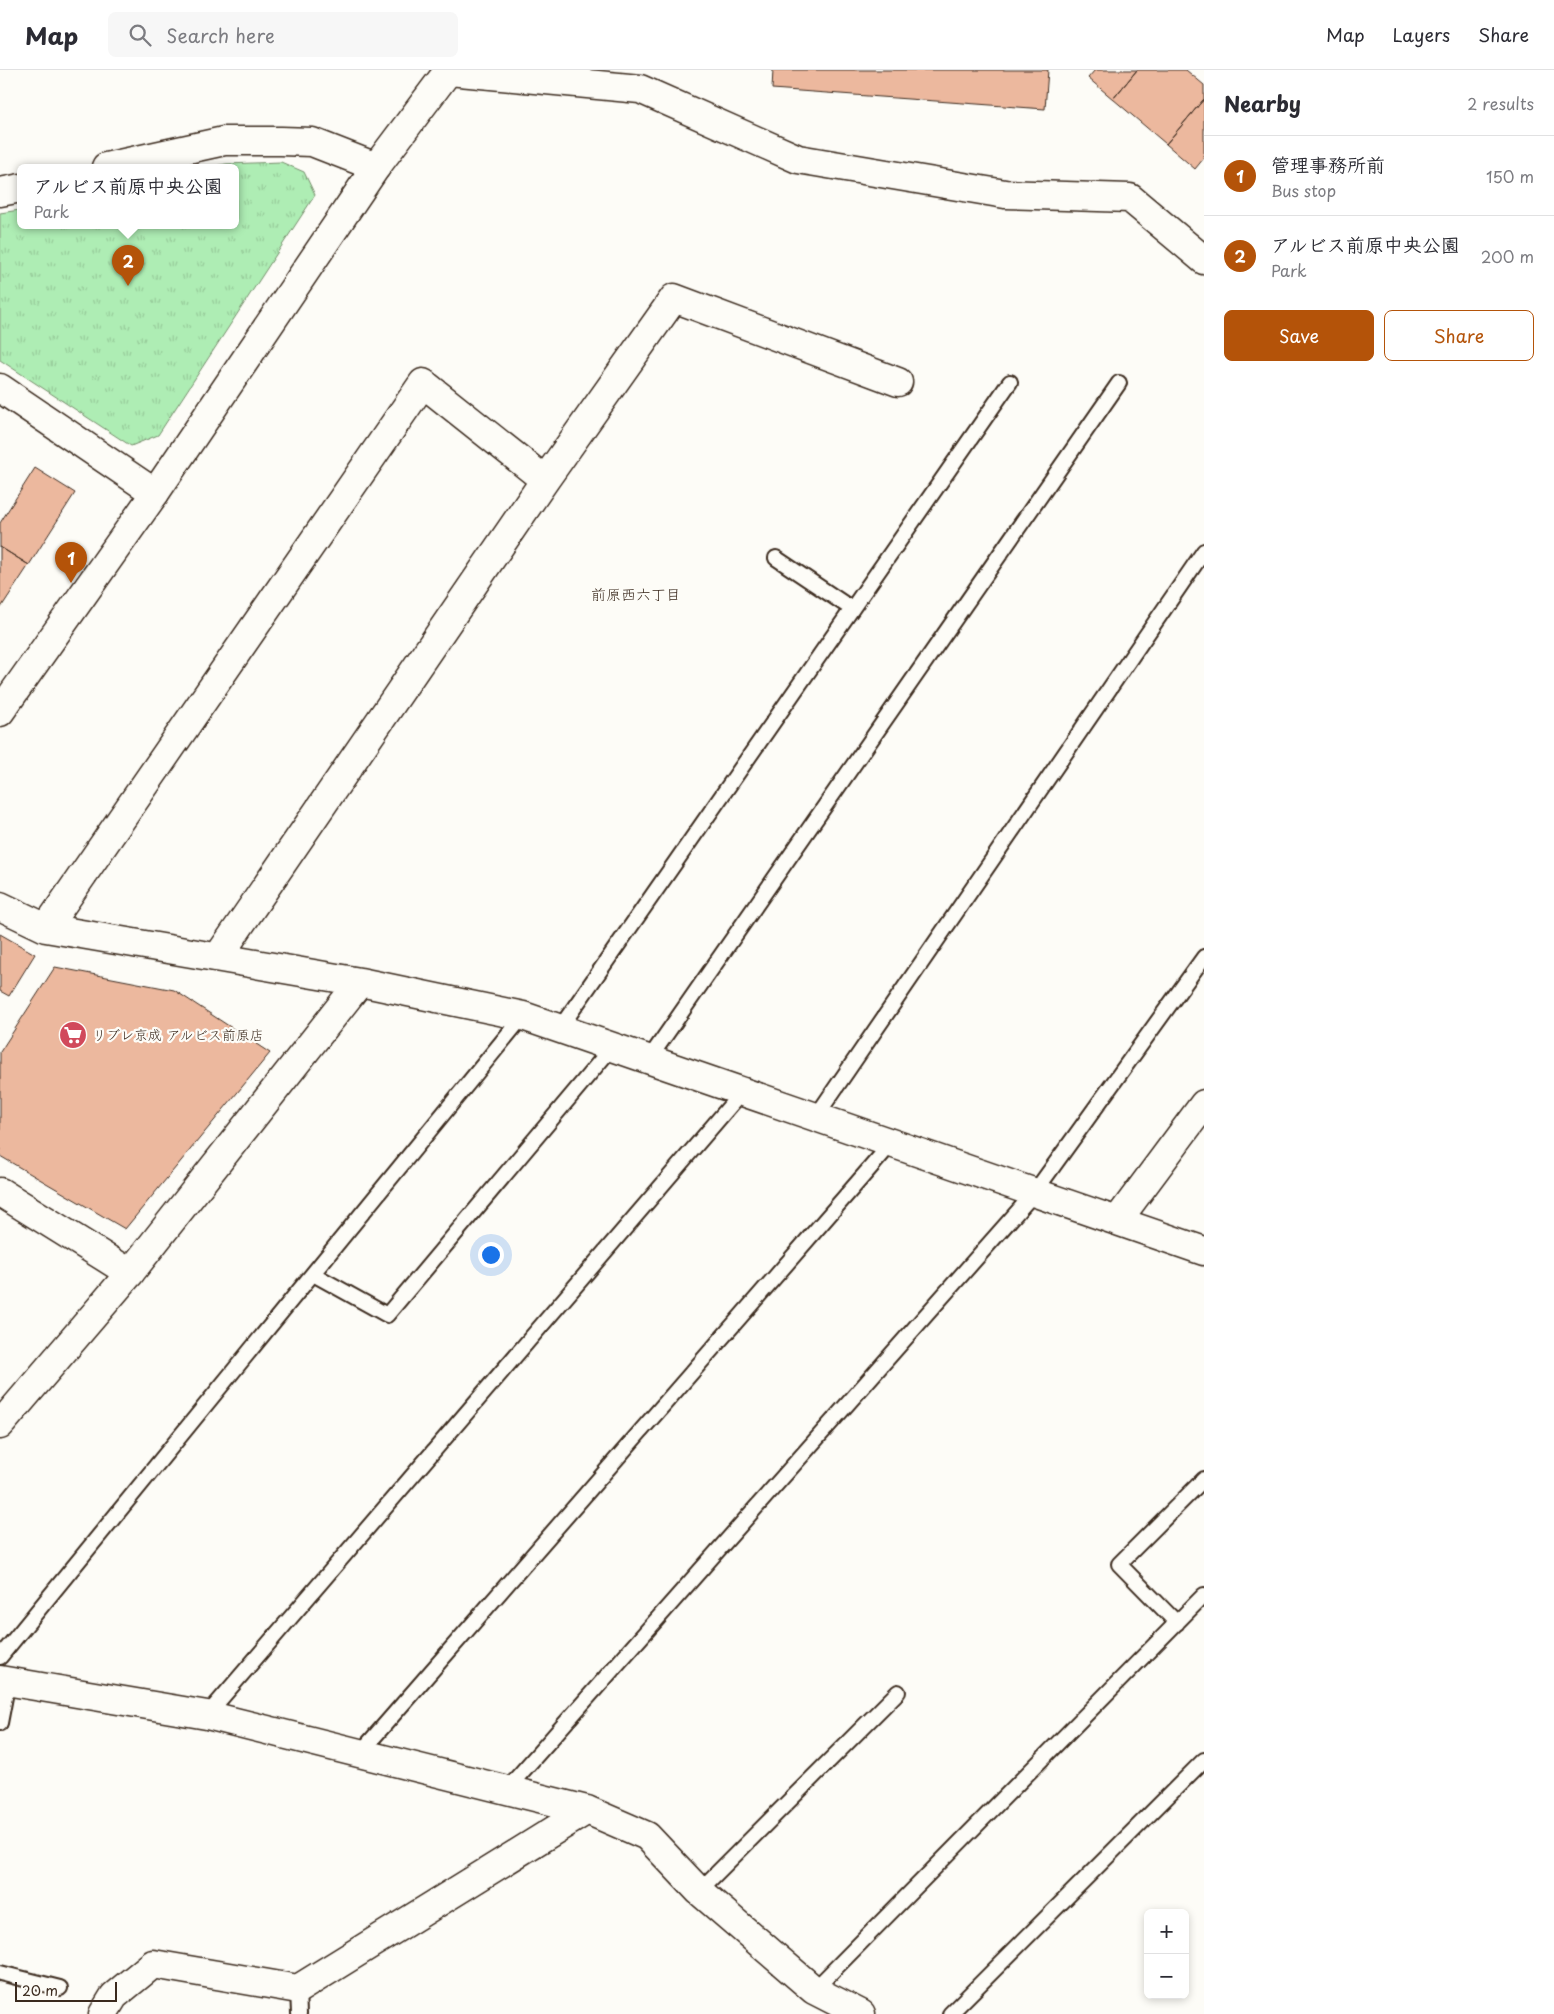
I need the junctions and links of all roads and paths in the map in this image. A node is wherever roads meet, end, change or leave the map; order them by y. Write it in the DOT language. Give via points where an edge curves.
graph roads {
  1 [pos="449,70"];
  2 [pos="120,164"];
  3 [pos="376,168"];
  4 [pos="17,189"];
  5 [pos="0,192"];
  6 [pos="1204,260"];
  7 [pos="898,382"];
  8 [pos="1010,382"];
  9 [pos="1119,383"];
  10 [pos="0,388"];
  11 [pos="545,480"];
  12 [pos="155,493"];
  13 [pos="1204,551"];
  14 [pos="776,558"];
  15 [pos="852,610"];
  16 [pos="0,712"];
  17 [pos="0,906"];
  18 [pos="46,928"];
  19 [pos="218,957"];
  20 [pos="1204,957"];
  21 [pos="360,982"];
  22 [pos="523,1016"];
  23 [pos="560,1028"];
  24 [pos="613,1046"];
  25 [pos="649,1059"];
  26 [pos="742,1092"];
  27 [pos="1204,1104"];
  28 [pos="815,1118"];
  29 [pos="891,1144"];
  30 [pos="0,1192"];
  31 [pos="1034,1193"];
  32 [pos="1117,1221"];
  33 [pos="1204,1251"];
  34 [pos="130,1273"];
  35 [pos="313,1274"];
  36 [pos="0,1425"];
  37 [pos="1204,1479"];
  38 [pos="1204,1595"];
  39 [pos="1177,1622"];
  40 [pos="3,1673"];
  41 [pos="898,1692"];
  42 [pos="207,1716"];
  43 [pos="0,1723"];
  44 [pos="360,1753"];
  45 [pos="1204,1760"];
  46 [pos="506,1790"];
  47 [pos="587,1810"];
  48 [pos="699,1890"];
  49 [pos="0,1974"];
  50 [pos="60,1988"];
  51 [pos="814,1990"];
  52 [pos="297,2007"];
  53 [pos="103,2014"];
  54 [pos="860,2014"];
  55 [pos="950,2014"];
  1 -- 3 [label="street"];
  1 -- 6 [label="street" via="640,89 798,159 1005,194 1130,198"];
  2 -- 3 [label="street" via="224,141 281,141 312,142"];
  3 -- 12 [label="street"];
  4 -- 5 [label="street"];
  7 -- 11 [label="street" via="674,298"];
  8 -- 15 [label="lane"];
  9 -- 25 [label="lane"];
  10 -- 12 [label="street"];
  11 -- 18 [label="street" via="423,383"];
  11 -- 19 [label="street"];
  12 -- 16 [label="street"];
  13 -- 28 [label="lane"];
  14 -- 15 [label="lane"];
  15 -- 23 [label="lane"];
  17 -- 18 [label="street"];
  18 -- 19 [label="street"];
  19 -- 21 [label="street"];
  20 -- 31 [label="lane"];
  21 -- 22 [label="street"];
  21 -- 34 [label="street"];
  22 -- 23 [label="street"];
  22 -- 35 [label="lane"];
  23 -- 24 [label="street"];
  24 -- 25 [label="street"];
  24 -- 35 [label="lane" via="387,1315"];
  25 -- 26 [label="street"];
  26 -- 28 [label="street"];
  26 -- 42 [label="lane"];
  27 -- 32 [label="street"];
  28 -- 29 [label="street"];
  29 -- 31 [label="street"];
  29 -- 44 [label="lane"];
  30 -- 34 [label="street"];
  31 -- 32 [label="street"];
  31 -- 46 [label="lane"];
  32 -- 33 [label="street"];
  34 -- 36 [label="street"];
  35 -- 40 [label="lane"];
  37 -- 39 [label="lane" via="1119,1564"];
  38 -- 39 [label="lane"];
  39 -- 51 [label="lane"];
  40 -- 42 [label="street"];
  40 -- 43 [label="lane"];
  41 -- 48 [label="lane"];
  42 -- 44 [label="street"];
  44 -- 46 [label="street"];
  45 -- 55 [label="lane"];
  46 -- 47 [label="street"];
  47 -- 48 [label="street" via="647,1836"];
  47 -- 52 [label="street"];
  48 -- 51 [label="street"];
  49 -- 50 [label="lane"];
  51 -- 54 [label="street"];
  52 -- 53 [label="street" via="153,1964 114,1996"];
}
